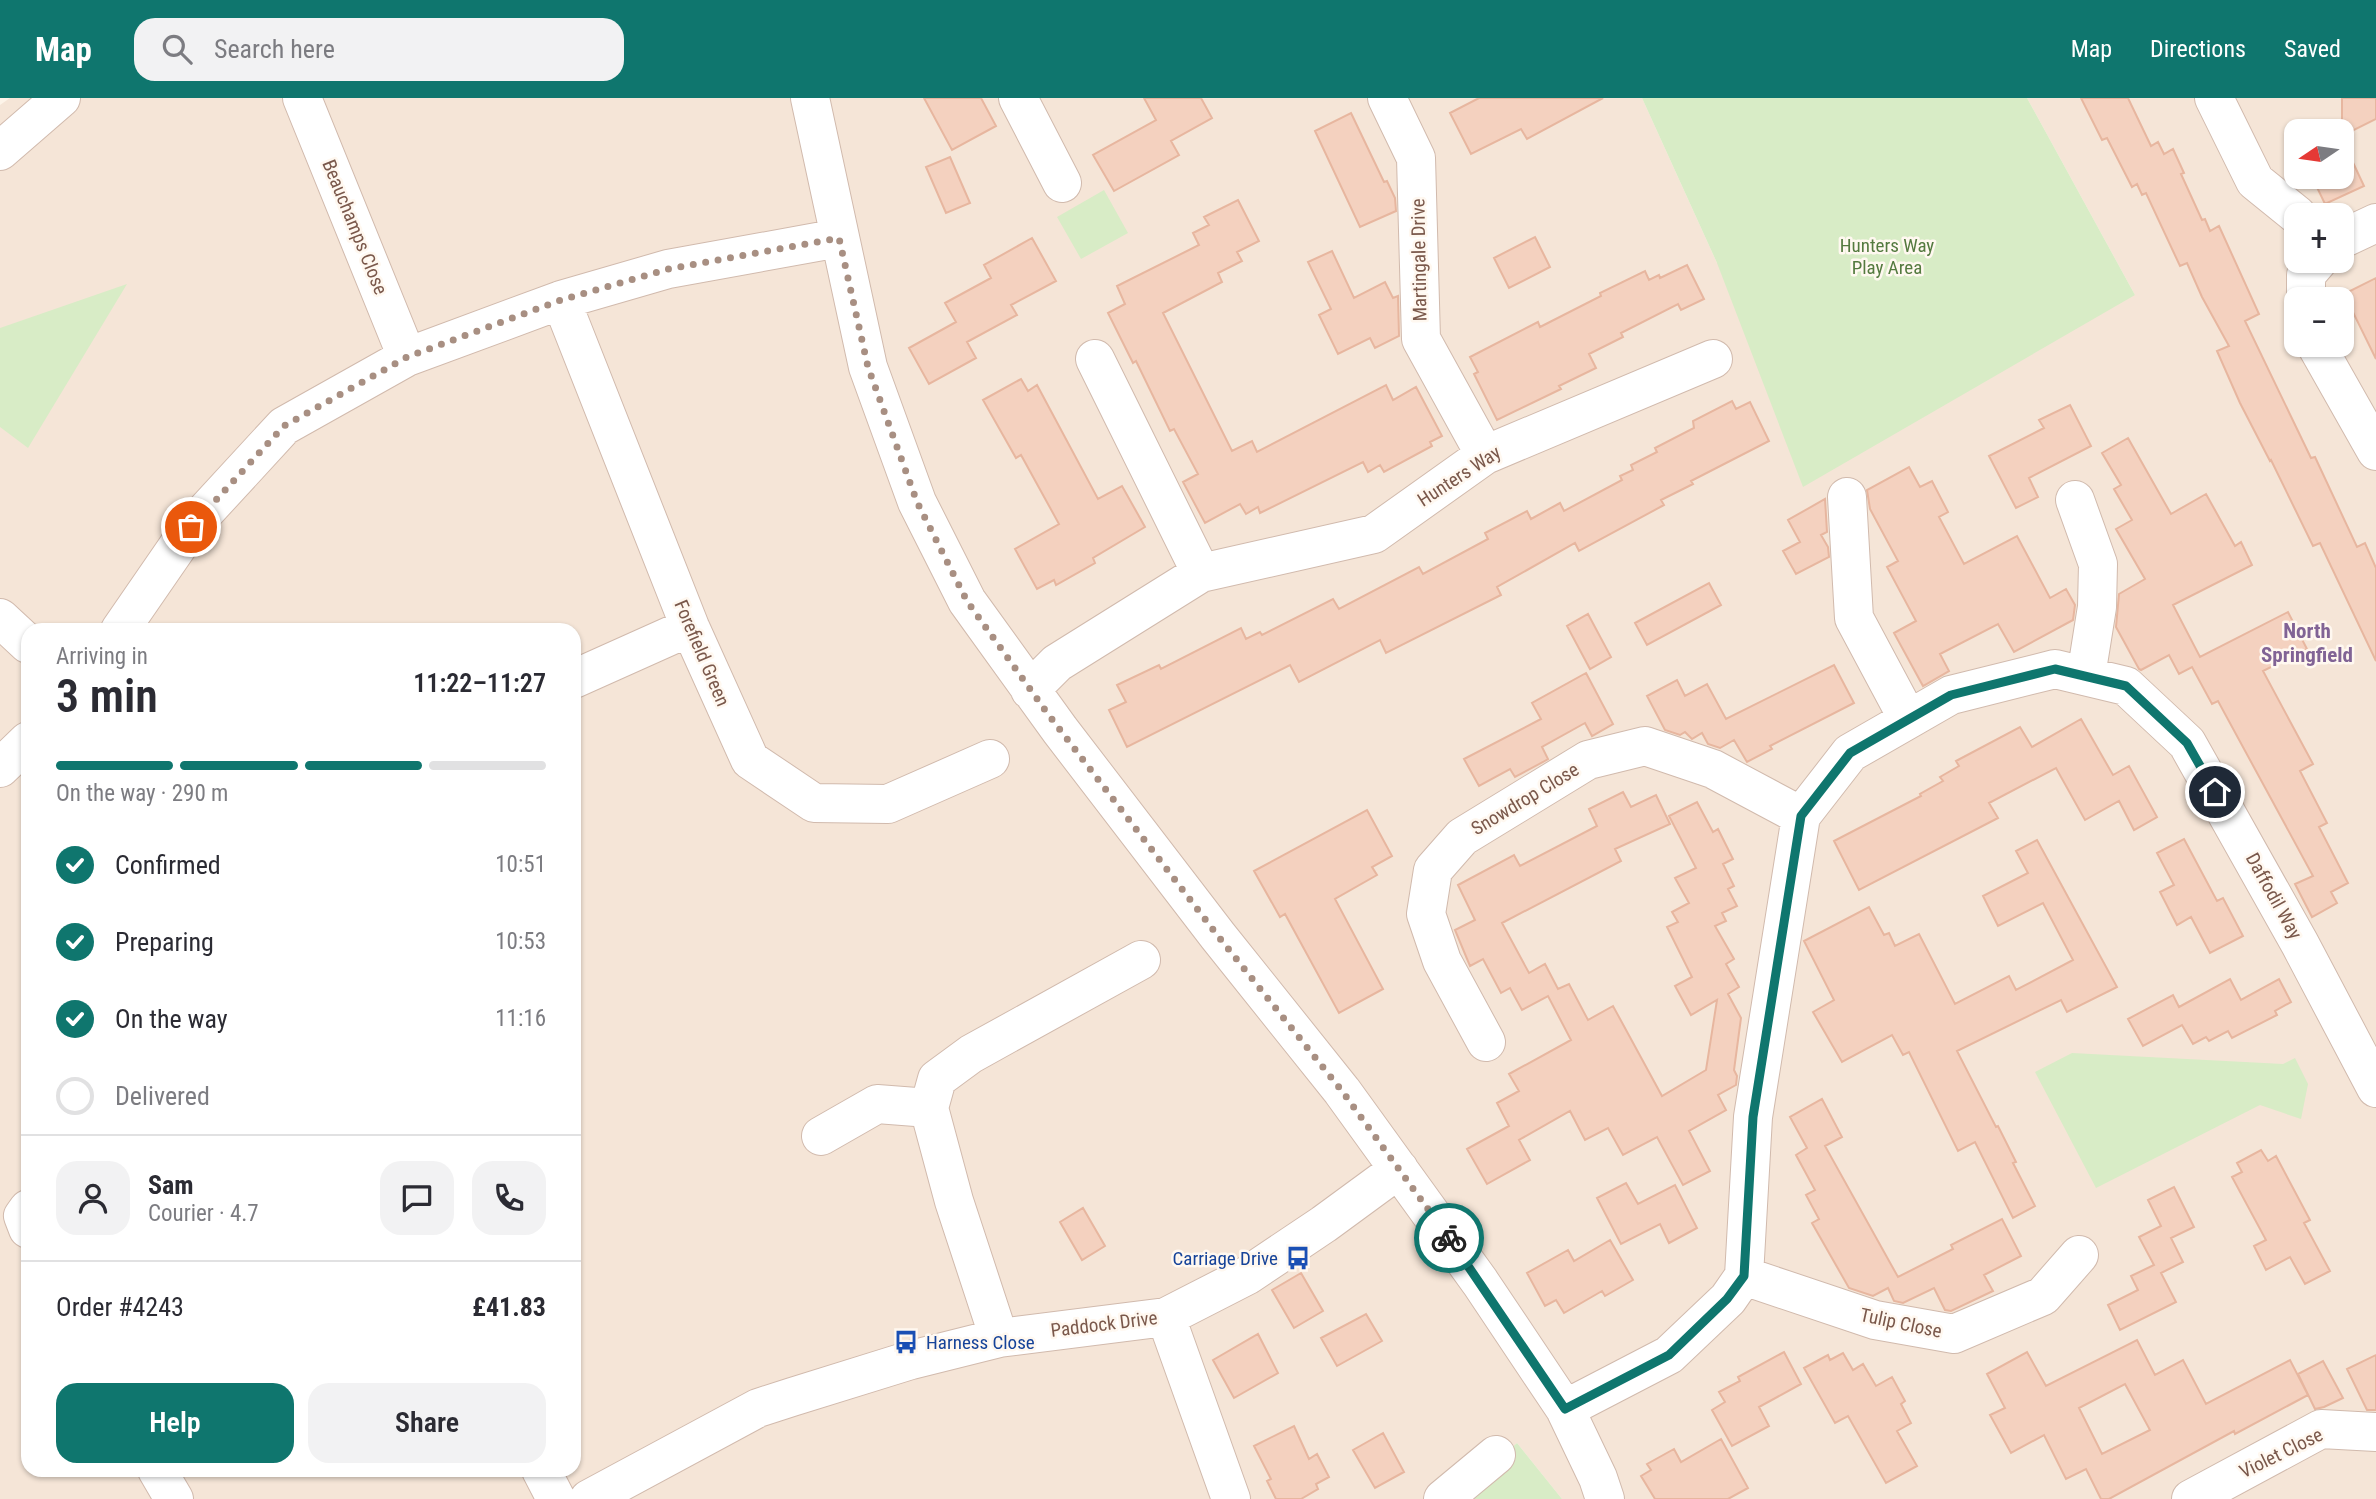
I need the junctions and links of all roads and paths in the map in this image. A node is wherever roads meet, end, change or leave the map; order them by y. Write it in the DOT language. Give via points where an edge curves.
graph roads {
  1 [pos="61,98"];
  2 [pos="302,98"];
  3 [pos="810,98"];
  4 [pos="1018,98"];
  5 [pos="1387,98"];
  6 [pos="2222,101"];
  7 [pos="0,151"];
  8 [pos="1062,183"];
  9 [pos="2284,204"];
  10 [pos="2376,223"];
  11 [pos="2354,233"];
  12 [pos="839,238"];
  13 [pos="561,300"];
  14 [pos="407,357"];
  15 [pos="2323,357"];
  16 [pos="1094,359"];
  17 [pos="1713,359"];
  18 [pos="2376,452"];
  19 [pos="1485,455"];
  20 [pos="1847,497"];
  21 [pos="2076,500"];
  22 [pos="1201,573"];
  23 [pos="0,618"];
  24 [pos="125,623"];
  25 [pos="690,627"];
  26 [pos="21,637"];
  27 [pos="581,676"];
  28 [pos="2086,676"];
  29 [pos="1030,690"];
  30 [pos="1908,719"];
  31 [pos="21,748"];
  32 [pos="990,759"];
  33 [pos="0,768"];
  34 [pos="1801,816"];
  35 [pos="1141,960"];
  36 [pos="1486,1042"];
  37 [pos="2376,1088"];
  38 [pos="929,1108"];
  39 [pos="821,1136"];
  40 [pos="1399,1168"];
  41 [pos="2079,1255"];
  42 [pos="1744,1276"];
  43 [pos="1166,1317"];
  44 [pos="999,1338"];
  45 [pos="1565,1409"];
  46 [pos="2376,1432"];
  47 [pos="1496,1455"];
  48 [pos="161,1477"];
  49 [pos="545,1477"];
  50 [pos="174,1499"];
  51 [pos="556,1499"];
  52 [pos="589,1499"];
  53 [pos="1231,1499"];
  54 [pos="1443,1499"];
  55 [pos="1605,1499"];
  56 [pos="2191,1499"];
  1 -- 7 [label="street"];
  2 -- 14 [label="street, Beauchamps Close"];
  3 -- 12 [label="street"];
  4 -- 8 [label="street"];
  5 -- 19 [label="street, Martingale Drive" via="1416,158 1421,339"];
  6 -- 9 [label="street" via="2255,181"];
  10 -- 11 [label="street"];
  12 -- 13 [label="street" via="668,269"];
  12 -- 29 [label="street" via="868,367 917,502 967,601"];
  13 -- 14 [label="street"];
  13 -- 25 [label="street, Forefield Green"];
  14 -- 24 [label="street" via="284,426 191,527"];
  15 -- 18 [label="street"];
  16 -- 22 [label="street"];
  17 -- 19 [label="street, Hunters Way"];
  19 -- 22 [label="street, Hunters Way" via="1374,534"];
  20 -- 30 [label="street" via="1854,618"];
  21 -- 28 [label="street" via="2098,564 2097,607"];
  22 -- 29 [label="street, Hunters Way" via="1057,663"];
  23 -- 26 [label="street"];
  25 -- 27 [label="street"];
  25 -- 32 [label="street, Forefield Green" via="750,760 814,803 888,804"];
  28 -- 30 [label="street, Daffodil Way" via="2055,669 1951,695"];
  28 -- 37 [label="street, Daffodil Way" via="2126,686 2187,743"];
  29 -- 40 [label="street"];
  30 -- 34 [label="street, Daffodil Way" via="1850,753"];
  31 -- 33 [label="street"];
  34 -- 36 [label="street, Snowdrop Close" via="1713,769 1645,746 1588,760 1462,837 1433,870 1426,914 1442,961"];
  34 -- 42 [label="street, Daffodil Way" via="1753,1117"];
  35 -- 38 [label="street" via="971,1054 937,1079"];
  38 -- 39 [label="street" via="877,1104"];
  38 -- 44 [label="street"];
  40 -- 43 [label="street, Paddock Drive" via="1248,1275"];
  40 -- 45 [label="street"];
  41 -- 42 [label="street, Tulip Close" via="2043,1296 1954,1334 1875,1320"];
  42 -- 45 [label="street" via="1727,1299 1669,1355"];
  43 -- 44 [label="street, Paddock Drive"];
  43 -- 53 [label="street"];
  44 -- 52 [label="street, Paddock Drive" via="758,1408"];
  45 -- 55 [label="street"];
  46 -- 56 [label="street, Violet Close" via="2321,1429"];
  47 -- 54 [label="street"];
  48 -- 50 [label="street"];
  49 -- 51 [label="street"];
}
